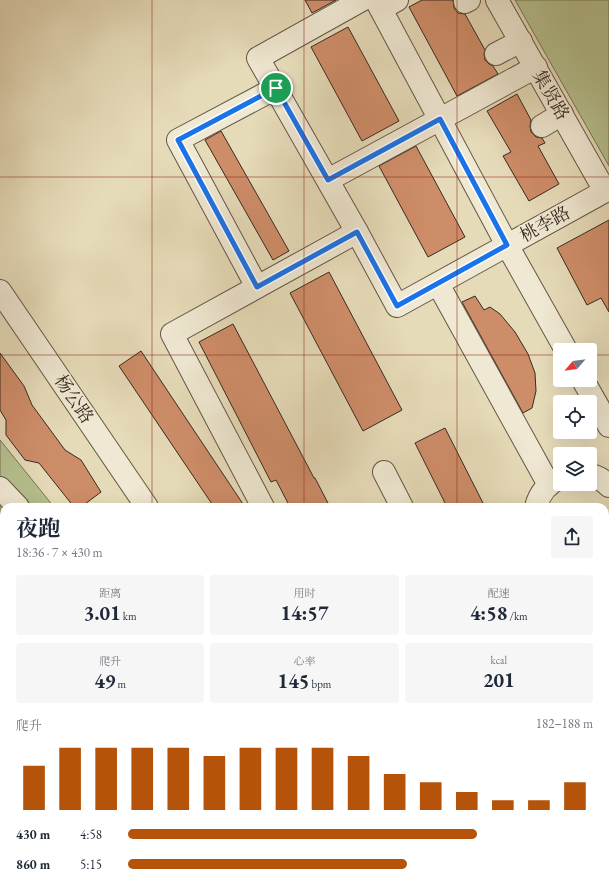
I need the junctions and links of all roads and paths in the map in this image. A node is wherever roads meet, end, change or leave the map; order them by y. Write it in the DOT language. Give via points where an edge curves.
graph roads {
  1 [pos="497,0"];
  2 [pos="379,2"];
  3 [pos="521,41"];
  4 [pos="496,54"];
  5 [pos="536,67"];
  6 [pos="276,88"];
  7 [pos="562,114"];
  8 [pos="440,119"];
  9 [pos="542,126"];
  10 [pos="328,180"];
  11 [pos="607,190"];
  12 [pos="357,232"];
  13 [pos="507,245"];
  14 [pos="438,284"];
  15 [pos="257,287"];
  16 [pos="0,291"];
  17 [pos="562,343"];
  18 [pos="587,387"];
  19 [pos="609,426"];
  20 [pos="384,472"];
  21 [pos="553,478"];
  22 [pos="597,478"];
  23 [pos="553,482"];
  24 [pos="609,486"];
  25 [pos="0,488"];
  26 [pos="14,503"];
  27 [pos="139,503"];
  28 [pos="262,503"];
  29 [pos="400,503"];
  30 [pos="537,503"];
  1 -- 3 [label="street, 集贤路"];
  2 -- 6 [label="street" via="258,58"];
  2 -- 8 [label="street"];
  3 -- 4 [label="street"];
  3 -- 5 [label="street, 集贤路"];
  5 -- 7 [label="street, 集贤路"];
  5 -- 8 [label="street"];
  6 -- 10 [label="street"];
  6 -- 15 [label="street" via="178,140"];
  7 -- 9 [label="street"];
  7 -- 11 [label="street, 集贤路"];
  8 -- 10 [label="street"];
  8 -- 13 [label="street"];
  10 -- 12 [label="street"];
  11 -- 13 [label="street, 桃李路"];
  12 -- 14 [label="street, 桃李路" via="397,306"];
  12 -- 15 [label="street"];
  13 -- 14 [label="street, 桃李路"];
  13 -- 17 [label="street"];
  14 -- 21 [label="street"];
  15 -- 28 [label="street" via="172,334"];
  16 -- 27 [label="street, 杨公路"];
  18 -- 19 [label="street"];
  20 -- 29 [label="street"];
  22 -- 24 [label="street"];
  23 -- 30 [label="street" via="544,489"];
  25 -- 26 [label="street"];
}
